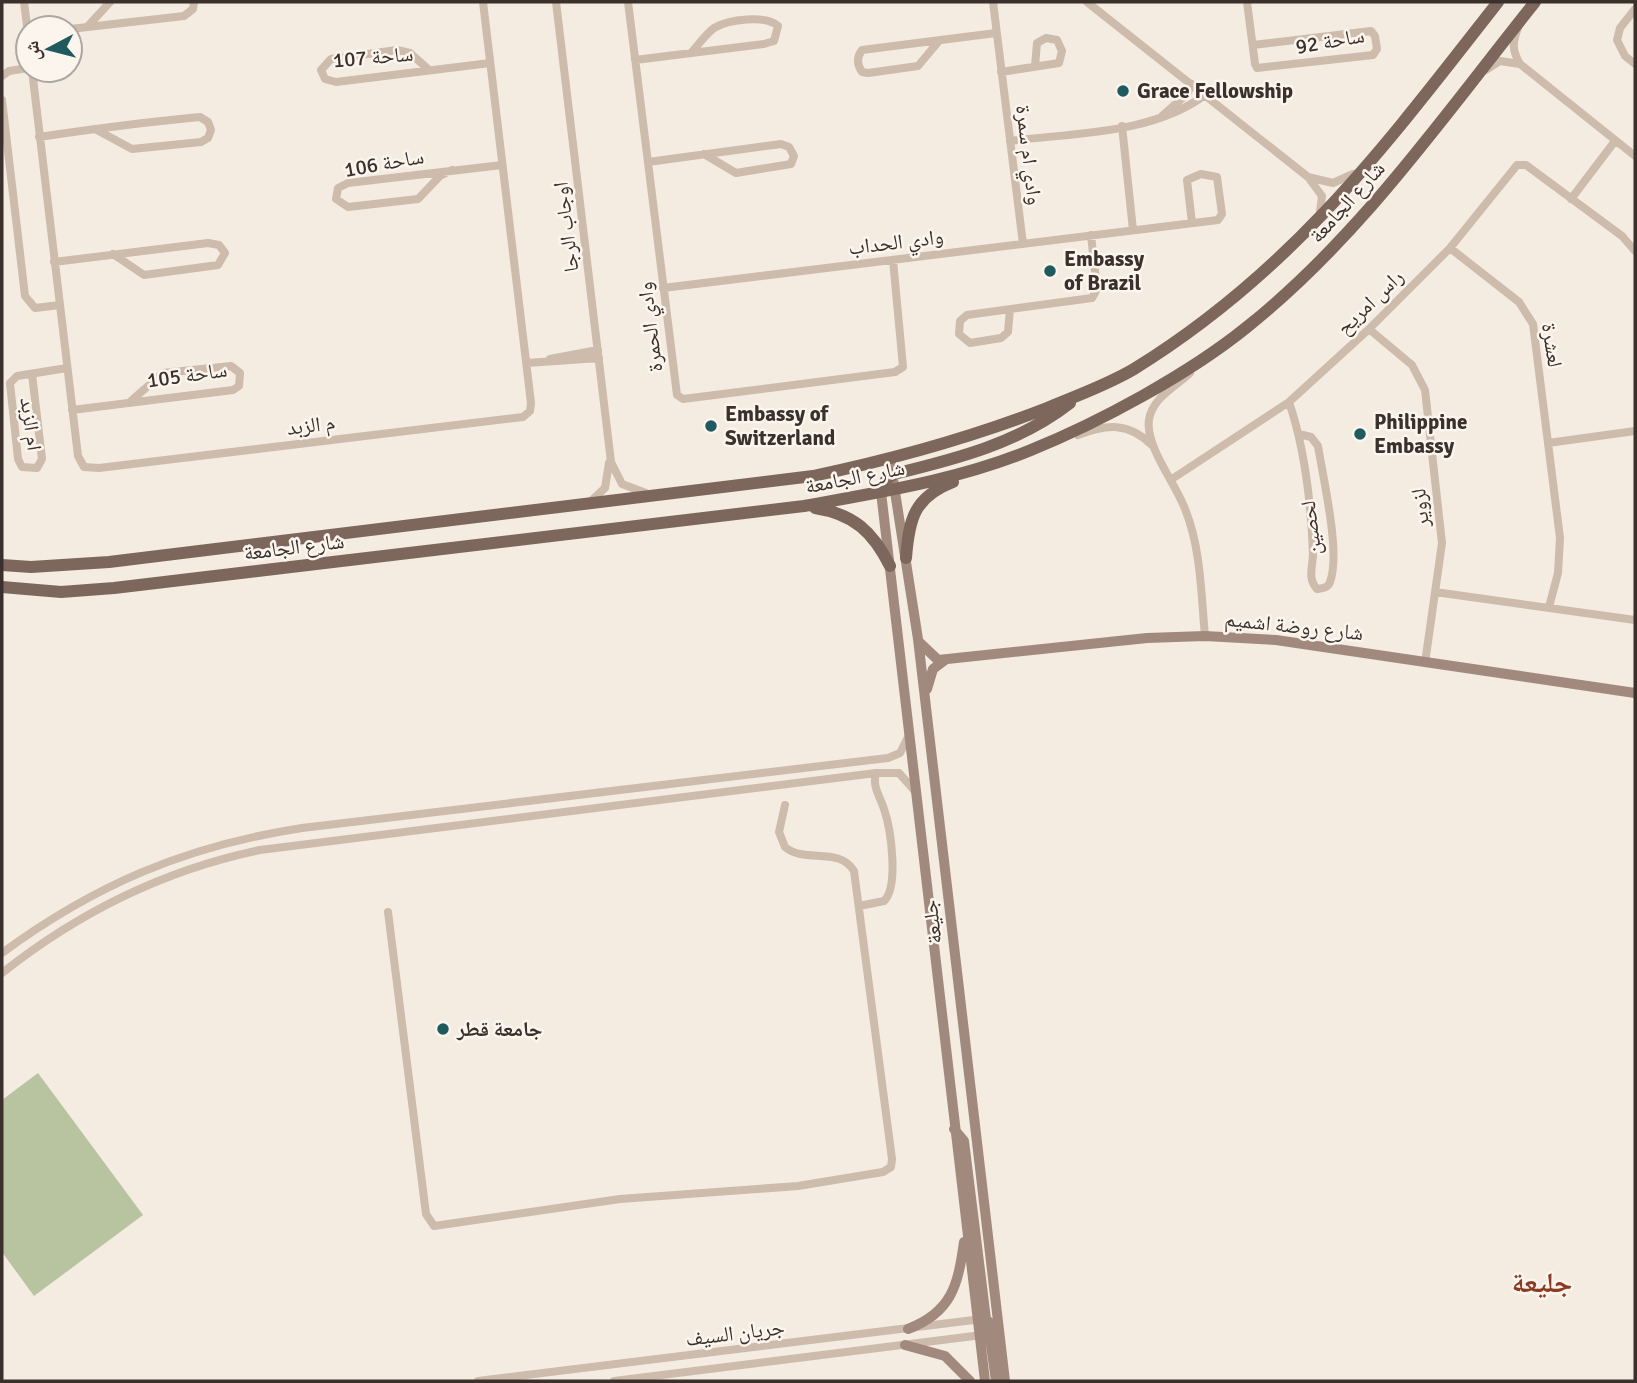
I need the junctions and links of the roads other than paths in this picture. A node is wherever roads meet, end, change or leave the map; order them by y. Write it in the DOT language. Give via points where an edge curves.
graph roads {
  1 [pos="110,2"];
  2 [pos="194,2"];
  3 [pos="483,2"];
  4 [pos="556,2"];
  5 [pos="628,2"];
  6 [pos="993,2"];
  7 [pos="1087,2"];
  8 [pos="1247,2"];
  9 [pos="1498,2"];
  10 [pos="1535,2"];
  11 [pos="1635,9"];
  12 [pos="1523,16"];
  13 [pos="85,27"];
  14 [pos="996,33"];
  15 [pos="939,41"];
  16 [pos="1252,45"];
  17 [pos="691,52"];
  18 [pos="635,60"];
  19 [pos="490,63"];
  20 [pos="1520,64"];
  21 [pos="1635,64"];
  22 [pos="1035,66"];
  23 [pos="428,69"];
  24 [pos="1001,72"];
  25 [pos="32,84"];
  26 [pos="1192,84"];
  27 [pos="1466,88"];
  28 [pos="1206,94"];
  29 [pos="2,100"];
  30 [pos="1154,121"];
  31 [pos="1122,126"];
  32 [pos="95,129"];
  33 [pos="39,137"];
  34 [pos="1010,141"];
  35 [pos="1615,141"];
  36 [pos="704,154"];
  37 [pos="1635,156"];
  38 [pos="1376,158"];
  39 [pos="648,162"];
  40 [pos="502,165"];
  41 [pos="452,170"];
  42 [pos="1308,177"];
  43 [pos="1571,199"];
  44 [pos="1192,223"];
  45 [pos="1133,230"];
  46 [pos="1091,235"];
  47 [pos="1299,241"];
  48 [pos="1023,244"];
  49 [pos="1450,248"];
  50 [pos="1635,251"];
  51 [pos="113,254"];
  52 [pos="893,260"];
  53 [pos="54,262"];
  54 [pos="663,288"];
  55 [pos="60,306"];
  56 [pos="1010,309"];
  57 [pos="1369,329"];
  58 [pos="599,354"];
  59 [pos="1203,359"];
  60 [pos="527,363"];
  61 [pos="67,368"];
  62 [pos="32,374"];
  63 [pos="1082,394"];
  64 [pos="132,400"];
  65 [pos="1289,402"];
  66 [pos="72,410"];
  67 [pos="1635,431"];
  68 [pos="1299,434"];
  69 [pos="1548,443"];
  70 [pos="1153,447"];
  71 [pos="609,449"];
  72 [pos="1029,451"];
  73 [pos="890,460"];
  74 [pos="969,471"];
  75 [pos="894,474"];
  76 [pos="1172,479"];
  77 [pos="896,489"];
  78 [pos="881,492"];
  79 [pos="664,495"];
  80 [pos="804,506"];
  81 [pos="567,507"];
  82 [pos="906,558"];
  83 [pos="2,565"];
  84 [pos="890,566"];
  85 [pos="2,587"];
  86 [pos="1435,592"];
  87 [pos="1549,607"];
  88 [pos="1635,620"];
  89 [pos="1205,636"];
  90 [pos="918,639"];
  91 [pos="947,660"];
  92 [pos="1425,663"];
  93 [pos="1635,693"];
  94 [pos="925,702"];
  95 [pos="909,735"];
  96 [pos="860,761"];
  97 [pos="876,773"];
  98 [pos="861,774"];
  99 [pos="916,793"];
  100 [pos="785,805"];
  101 [pos="859,906"];
  102 [pos="388,912"];
  103 [pos="2,953"];
  104 [pos="2,973"];
  105 [pos="954,1129"];
  106 [pos="966,1229"];
  107 [pos="987,1319"];
  108 [pos="908,1329"];
  109 [pos="989,1334"];
  110 [pos="905,1345"];
  111 [pos="478,1381"];
  112 [pos="614,1381"];
  113 [pos="970,1381"];
  114 [pos="985,1381"];
  115 [pos="996,1381"];
  116 [pos="1005,1381"];
  1 -- 13 [label="street"];
  2 -- 13 [label="street" via="184,16"];
  3 -- 19 [label="street, م الزبد"];
  4 -- 58 [label="street, اوجاب الرجا"];
  5 -- 18 [label="street, وادي الحمرة"];
  6 -- 14 [label="street, وادي ام سمرة"];
  7 -- 26 [label="street"];
  8 -- 16 [label="street, ساحة 92"];
  9 -- 38 [label="main road, شارع الجامعة"];
  10 -- 12 [label="main road, شارع الجامعة"];
  11 -- 21 [label="street" via="1617,40"];
  12 -- 20 [label="street" via="1513,42"];
  12 -- 27 [label="main road, شارع الجامعة"];
  14 -- 15 [label="street"];
  14 -- 24 [label="street, وادي ام سمرة"];
  15 -- 15 [label="street" via="918,66 868,73 859,67 862,50"];
  16 -- 16 [label="street, ساحة 92" via="1255,64 1261,69 1373,55 1377,49 1371,31"];
  17 -- 17 [label="street" via="718,26 760,19 778,26 774,41"];
  17 -- 18 [label="street"];
  18 -- 39 [label="street, وادي الحمرة"];
  19 -- 23 [label="street, ساحة 107"];
  19 -- 40 [label="street, م الزبد"];
  20 -- 27 [label="street" via="1500,61"];
  20 -- 35 [label="street"];
  22 -- 24 [label="street"];
  23 -- 23 [label="street, ساحة 107" via="410,53 397,50 331,59 321,69 325,79 336,82"];
  24 -- 34 [label="street, وادي ام سمرة"];
  25 -- 33 [label="street, م الزبد"];
  26 -- 28 [label="street"];
  26 -- 30 [label="street" via="1174,108"];
  27 -- 59 [label="main road, شارع الجامعة" via="1378,199 1329,251 1257,319"];
  28 -- 30 [label="street" via="1185,110"];
  28 -- 42 [label="street"];
  29 -- 55 [label="street" via="26,301 35,308"];
  30 -- 31 [label="street"];
  31 -- 34 [label="street"];
  31 -- 45 [label="street"];
  32 -- 32 [label="street" via="132,149 201,142 211,130 200,117"];
  32 -- 33 [label="street"];
  33 -- 53 [label="street, م الزبد"];
  34 -- 48 [label="street, وادي ام سمرة"];
  35 -- 37 [label="street"];
  35 -- 43 [label="street"];
  36 -- 36 [label="street" via="736,173 782,168 791,164 794,156 781,144"];
  36 -- 39 [label="street"];
  38 -- 42 [label="street" via="1340,182"];
  38 -- 47 [label="main road, شارع الجامعة"];
  39 -- 54 [label="street, وادي الحمرة"];
  40 -- 41 [label="street, ساحة 106"];
  40 -- 60 [label="street, م الزبد"];
  41 -- 41 [label="street, ساحة 106" via="348,183 338,188 336,199 348,207 415,200"];
  42 -- 47 [label="street" via="1323,202"];
  43 -- 49 [label="street, راس امريح" via="1526,165 1517,165"];
  43 -- 50 [label="street, راس امريح"];
  44 -- 44 [label="street, وادي الحداب" via="1221,218 1217,177 1201,174 1187,180"];
  44 -- 45 [label="street, وادي الحداب"];
  45 -- 46 [label="street, وادي الحداب"];
  46 -- 48 [label="street, وادي الحداب"];
  46 -- 56 [label="street" via="1095,296"];
  47 -- 63 [label="main road, شارع الجامعة" via="1213,315 1132,370"];
  48 -- 52 [label="street, وادي الحداب"];
  49 -- 57 [label="street, راس امريح"];
  49 -- 69 [label="street, لعشرة" via="1528,312"];
  51 -- 51 [label="street" via="208,243 219,245 225,253 218,265 144,275"];
  51 -- 53 [label="street"];
  52 -- 54 [label="street, وادي الحداب"];
  52 -- 54 [label="street, وادي الحمرة" via="903,368 683,399 674,388"];
  53 -- 55 [label="street, م الزبد"];
  55 -- 61 [label="street, م الزبد"];
  56 -- 56 [label="street" via="1008,332 1002,338 970,343 959,334 960,321 967,314"];
  57 -- 65 [label="street, راس امريح"];
  57 -- 86 [label="street, لزوير" via="1412,365 1425,390 1442,543"];
  58 -- 60 [label="street" via="563,363"];
  58 -- 71 [label="street, اوجاب الرجا"];
  59 -- 70 [label="street" via="1154,404 1148,423"];
  59 -- 72 [label="main road, شارع الجامعة"];
  60 -- 66 [label="street, م الزبد" via="531,403 523,417 92,469 79,462"];
  61 -- 62 [label="street, ام الزبد"];
  61 -- 66 [label="street, م الزبد"];
  62 -- 62 [label="street, ام الزبد" via="14,378 9,388 18,459 29,470 37,468 42,459"];
  63 -- 73 [label="main road, شارع الجامعة" via="950,444"];
  63 -- 75 [label="main road" via="1030,431"];
  64 -- 64 [label="street, ساحة 105" via="233,390 241,382 240,373 231,366 163,373"];
  64 -- 66 [label="street, ساحة 105"];
  65 -- 68 [label="street, لحصين"];
  65 -- 76 [label="street, راس امريح"];
  67 -- 69 [label="street"];
  68 -- 68 [label="street, لحصين" via="1313,555 1311,577 1317,589 1325,588 1334,558 1318,446 1311,437"];
  69 -- 87 [label="street, لعشرة" via="1560,538 1558,573"];
  70 -- 72 [label="street" via="1133,429 1118,425"];
  70 -- 76 [label="street"];
  71 -- 79 [label="street, اوجاب الرجا" via="612,468 622,484 637,492"];
  71 -- 81 [label="street, اوجاب الرجا" via="605,488 591,501"];
  72 -- 74 [label="main road, شارع الجامعة"];
  73 -- 75 [label="main road, جليعة"];
  73 -- 79 [label="main road, شارع الجامعة" via="813,476"];
  74 -- 77 [label="main road, شارع الجامعة"];
  74 -- 82 [label="main road" via="921,501 908,529"];
  75 -- 77 [label="main road, جليعة"];
  75 -- 78 [label="main road"];
  76 -- 89 [label="street" via="1192,532"];
  77 -- 78 [label="main road, شارع الجامعة"];
  77 -- 82 [label="main road, جليعة"];
  78 -- 80 [label="main road, شارع الجامعة"];
  78 -- 84 [label="main road, جليعة"];
  79 -- 81 [label="main road, شارع الجامعة"];
  80 -- 84 [label="main road" via="853,518 871,534"];
  80 -- 85 [label="main road, شارع الجامعة" via="114,589 61,592"];
  81 -- 83 [label="main road, شارع الجامعة" via="79,565"];
  82 -- 90 [label="main road, جليعة"];
  84 -- 95 [label="main road, جليعة"];
  86 -- 87 [label="street"];
  86 -- 92 [label="street, لزوير"];
  87 -- 88 [label="street"];
  89 -- 91 [label="main road, شارع روضة اشميم"];
  89 -- 92 [label="main road, شارع روضة اشميم" via="1276,640"];
  90 -- 91 [label="main road" via="932,657"];
  90 -- 94 [label="main road, جليعة"];
  91 -- 94 [label="main road" via="933,670"];
  92 -- 93 [label="main road, شارع روضة اشميم"];
  94 -- 107 [label="main road, جليعة"];
  95 -- 96 [label="street" via="897,755"];
  95 -- 99 [label="main road, جليعة"];
  96 -- 98 [label="street"];
  96 -- 103 [label="street" via="302,828 219,843 95,893 45,921"];
  97 -- 98 [label="street"];
  97 -- 99 [label="street" via="902,775"];
  97 -- 101 [label="street" via="874,786 886,813 893,887 884,901"];
  98 -- 104 [label="street" via="304,843 223,858 102,906"];
  99 -- 105 [label="main road, جليعة"];
  100 -- 101 [label="street" via="779,832 785,847 793,853 848,863 855,876"];
  101 -- 102 [label="street" via="892,1158 889,1170 836,1182 621,1199 441,1227 430,1224 426,1214"];
  105 -- 106 [label="main road, جليعة"];
  105 -- 107 [label="main road" via="964,1141"];
  106 -- 107 [label="main road, جليعة"];
  106 -- 108 [label="main road" via="957,1280 946,1304"];
  107 -- 108 [label="street, جريان السيف"];
  107 -- 109 [label="main road"];
  107 -- 109 [label="main road, جليعة"];
  108 -- 111 [label="street, جريان السيف"];
  109 -- 110 [label="street, جريان السيف"];
  109 -- 114 [label="main road, جليعة"];
  109 -- 115 [label="main road"];
  109 -- 116 [label="main road, جليعة"];
  110 -- 112 [label="street, جريان السيف"];
  110 -- 113 [label="main road" via="945,1356"];
}
